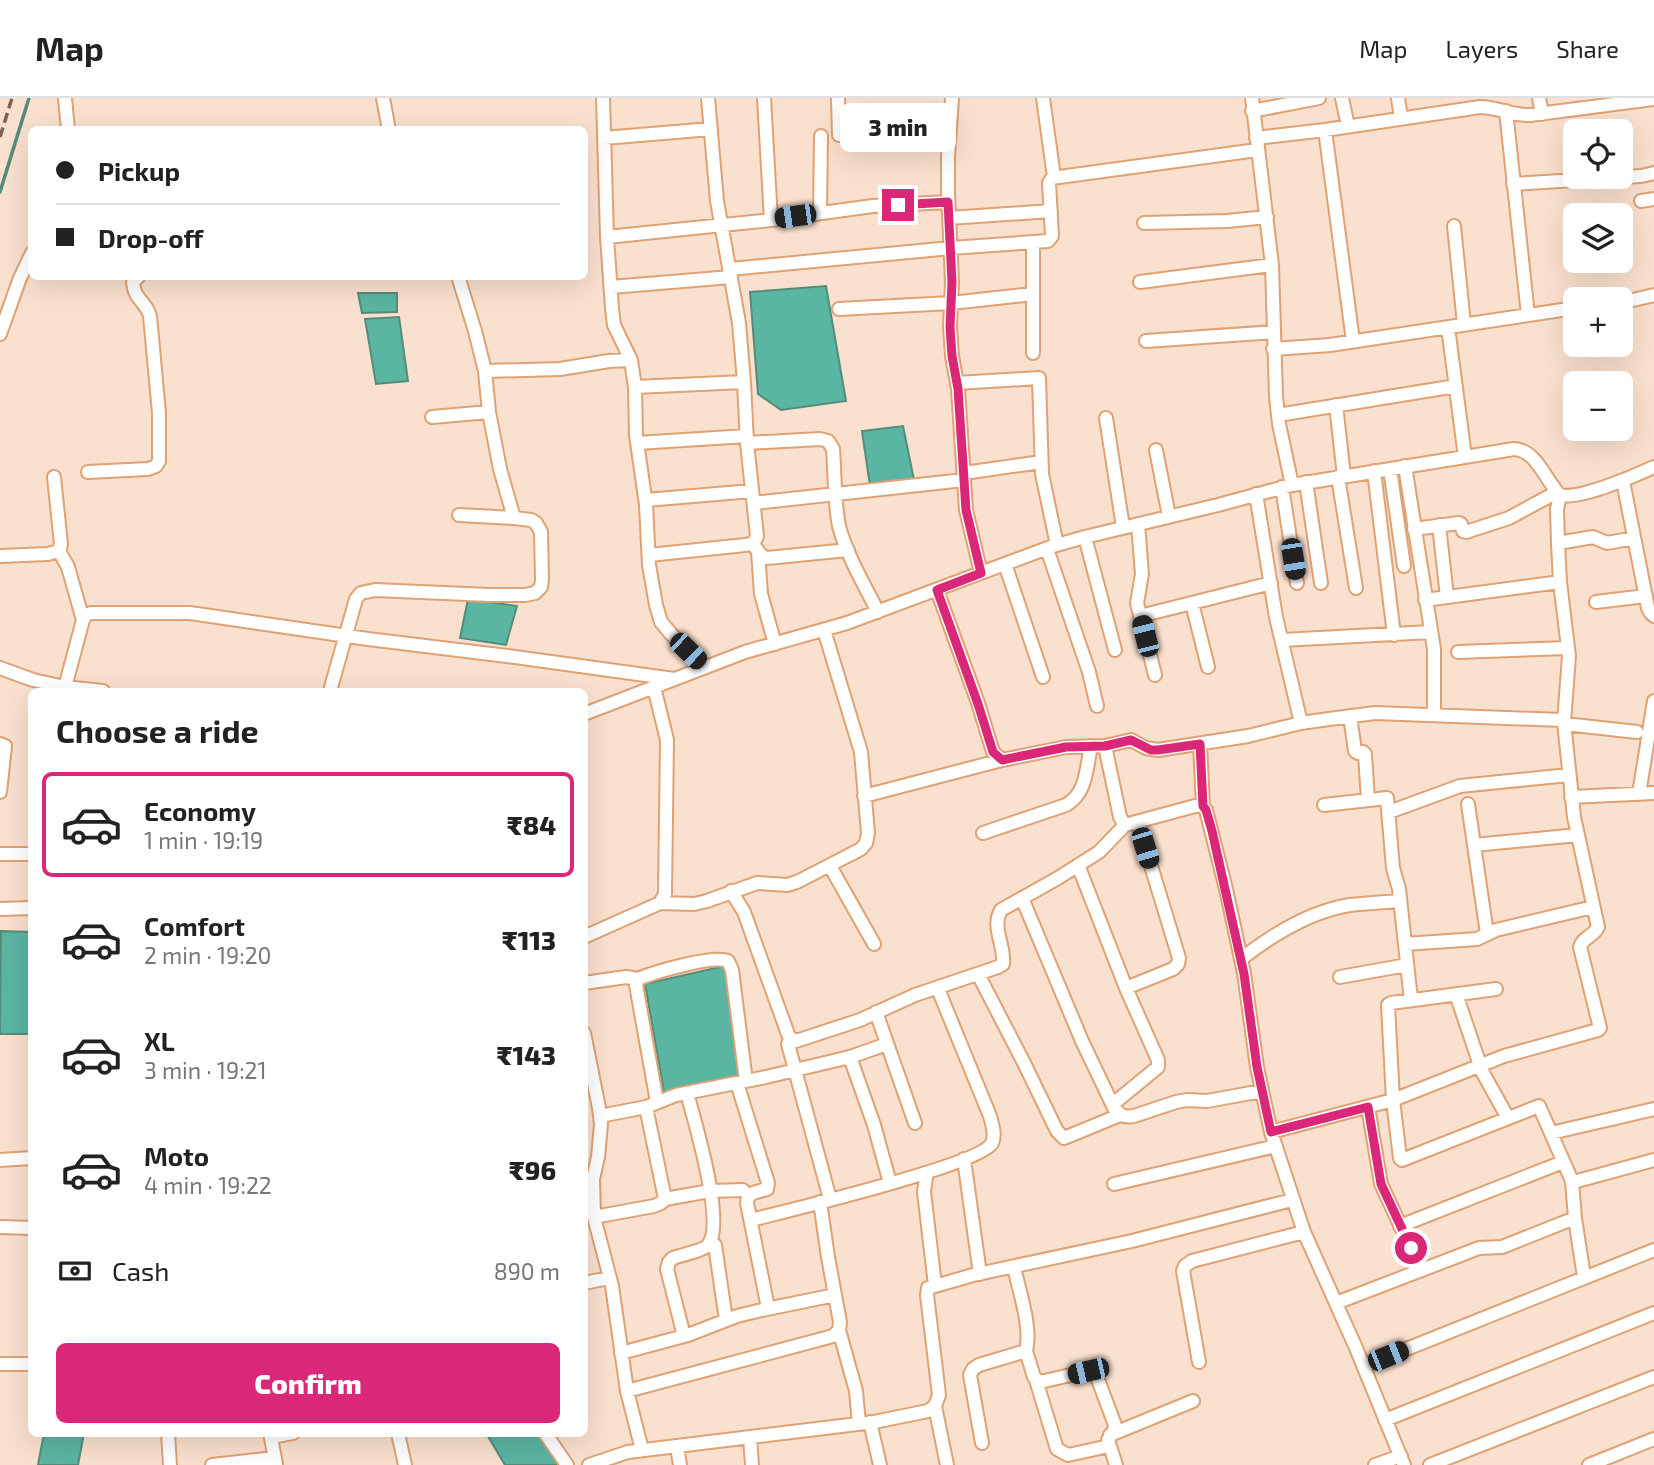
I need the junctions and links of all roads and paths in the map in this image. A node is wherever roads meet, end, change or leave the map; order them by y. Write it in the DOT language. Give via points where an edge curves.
graph roads {
  1 [pos="65,98"];
  2 [pos="383,98"];
  3 [pos="603,98"];
  4 [pos="708,98"];
  5 [pos="764,98"];
  6 [pos="838,98"];
  7 [pos="952,98"];
  8 [pos="1044,98"];
  9 [pos="1319,98"];
  10 [pos="1342,98"];
  11 [pos="1398,98"];
  12 [pos="1539,98"];
  13 [pos="1654,99"];
  14 [pos="1252,104"];
  15 [pos="1506,111"];
  16 [pos="1542,114"];
  17 [pos="1401,118"];
  18 [pos="68,126"];
  19 [pos="388,126"];
  20 [pos="1348,126"];
  21 [pos="711,129"];
  22 [pos="1325,130"];
  23 [pos="839,135"];
  24 [pos="821,136"];
  25 [pos="604,138"];
  26 [pos="1257,144"];
  27 [pos="1654,173"];
  28 [pos="1054,177"];
  29 [pos="1513,184"];
  30 [pos="948,202"];
  31 [pos="1051,211"];
  32 [pos="820,213"];
  33 [pos="1267,217"];
  34 [pos="948,218"];
  35 [pos="771,220"];
  36 [pos="1144,223"];
  37 [pos="722,225"];
  38 [pos="1454,226"];
  39 [pos="607,237"];
  40 [pos="1033,242"];
  41 [pos="951,248"];
  42 [pos="28,261"];
  43 [pos="1272,265"];
  44 [pos="731,273"];
  45 [pos="135,280"];
  46 [pos="459,280"];
  47 [pos="1140,282"];
  48 [pos="611,288"];
  49 [pos="1033,294"];
  50 [pos="1654,295"];
  51 [pos="1633,300"];
  52 [pos="951,303"];
  53 [pos="839,309"];
  54 [pos="1563,311"];
  55 [pos="1528,315"];
  56 [pos="1464,324"];
  57 [pos="1448,327"];
  58 [pos="1274,332"];
  59 [pos="0,334"];
  60 [pos="1146,341"];
  61 [pos="1353,341"];
  62 [pos="1273,349"];
  63 [pos="1033,353"];
  64 [pos="631,360"];
  65 [pos="485,372"];
  66 [pos="744,382"];
  67 [pos="957,383"];
  68 [pos="1456,386"];
  69 [pos="635,387"];
  70 [pos="1336,405"];
  71 [pos="489,412"];
  72 [pos="1278,415"];
  73 [pos="432,417"];
  74 [pos="1106,418"];
  75 [pos="747,440"];
  76 [pos="637,443"];
  77 [pos="1156,450"];
  78 [pos="1465,457"];
  79 [pos="1041,462"];
  80 [pos="1405,466"];
  81 [pos="1654,467"];
  82 [pos="1390,468"];
  83 [pos="1374,471"];
  84 [pos="88,472"];
  85 [pos="1341,476"];
  86 [pos="54,477"];
  87 [pos="964,477"];
  88 [pos="1623,481"];
  89 [pos="1306,482"];
  90 [pos="1287,486"];
  91 [pos="836,493"];
  92 [pos="1256,494"];
  93 [pos="1559,494"];
  94 [pos="753,497"];
  95 [pos="646,500"];
  96 [pos="459,516"];
  97 [pos="1168,516"];
  98 [pos="514,518"];
  99 [pos="1138,524"];
  100 [pos="1439,526"];
  101 [pos="1124,527"];
  102 [pos="1414,528"];
  103 [pos="1085,537"];
  104 [pos="1634,538"];
  105 [pos="1558,543"];
  106 [pos="755,547"];
  107 [pos="1052,547"];
  108 [pos="848,550"];
  109 [pos="59,551"];
  110 [pos="649,555"];
  111 [pos="0,556"];
  112 [pos="1005,564"];
  113 [pos="1404,566"];
  114 [pos="981,573"];
  115 [pos="1560,582"];
  116 [pos="1271,583"];
  117 [pos="1297,583"];
  118 [pos="1321,583"];
  119 [pos="1356,588"];
  120 [pos="937,590"];
  121 [pos="1646,596"];
  122 [pos="1447,597"];
  123 [pos="1425,600"];
  124 [pos="1596,602"];
  125 [pos="1192,603"];
  126 [pos="878,612"];
  127 [pos="1140,616"];
  128 [pos="1654,616"];
  129 [pos="83,620"];
  130 [pos="824,630"];
  131 [pos="1431,632"];
  132 [pos="1394,635"];
  133 [pos="345,636"];
  134 [pos="1282,640"];
  135 [pos="775,644"];
  136 [pos="1568,648"];
  137 [pos="1115,650"];
  138 [pos="1458,652"];
  139 [pos="705,667"];
  140 [pos="1208,667"];
  141 [pos="0,668"];
  142 [pos="628,673"];
  143 [pos="1155,675"];
  144 [pos="1043,677"];
  145 [pos="675,679"];
  146 [pos="65,687"];
  147 [pos="654,687"];
  148 [pos="74,688"];
  149 [pos="331,688"];
  150 [pos="634,695"];
  151 [pos="1654,701"];
  152 [pos="1097,706"];
  153 [pos="588,712"];
  154 [pos="1434,715"];
  155 [pos="1350,716"];
  156 [pos="1564,722"];
  157 [pos="1301,723"];
  158 [pos="1637,732"];
  159 [pos="0,744"];
  160 [pos="1200,744"];
  161 [pos="1091,746"];
  162 [pos="1105,746"];
  163 [pos="1002,760"];
  164 [pos="1569,775"];
  165 [pos="0,792"];
  166 [pos="1654,793"];
  167 [pos="1639,794"];
  168 [pos="864,796"];
  169 [pos="1572,797"];
  170 [pos="1368,800"];
  171 [pos="1468,804"];
  172 [pos="1324,805"];
  173 [pos="1203,806"];
  174 [pos="1389,812"];
  175 [pos="1131,824"];
  176 [pos="983,833"];
  177 [pos="1578,835"];
  178 [pos="1474,845"];
  179 [pos="0,853"];
  180 [pos="28,854"];
  181 [pos="1078,865"];
  182 [pos="830,866"];
  183 [pos="731,891"];
  184 [pos="1022,898"];
  185 [pos="1400,901"];
  186 [pos="660,903"];
  187 [pos="1593,907"];
  188 [pos="28,908"];
  189 [pos="0,909"];
  190 [pos="1487,934"];
  191 [pos="588,935"];
  192 [pos="874,944"];
  193 [pos="1405,944"];
  194 [pos="1241,959"];
  195 [pos="1407,965"];
  196 [pos="978,974"];
  197 [pos="1340,977"];
  198 [pos="638,979"];
  199 [pos="588,982"];
  200 [pos="1126,988"];
  201 [pos="939,989"];
  202 [pos="1496,989"];
  203 [pos="1456,994"];
  204 [pos="1411,1000"];
  205 [pos="876,1013"];
  206 [pos="788,1044"];
  207 [pos="887,1044"];
  208 [pos="588,1054"];
  209 [pos="850,1057"];
  210 [pos="1480,1065"];
  211 [pos="794,1070"];
  212 [pos="741,1082"];
  213 [pos="1262,1091"];
  214 [pos="687,1093"];
  215 [pos="1393,1100"];
  216 [pos="651,1104"];
  217 [pos="1113,1104"];
  218 [pos="1368,1107"];
  219 [pos="1654,1109"];
  220 [pos="1121,1115"];
  221 [pos="600,1116"];
  222 [pos="1508,1118"];
  223 [pos="915,1123"];
  224 [pos="1271,1132"];
  225 [pos="1551,1133"];
  226 [pos="1276,1146"];
  227 [pos="28,1158"];
  228 [pos="964,1159"];
  229 [pos="0,1160"];
  230 [pos="1654,1160"];
  231 [pos="1563,1162"];
  232 [pos="925,1173"];
  233 [pos="1572,1181"];
  234 [pos="890,1183"];
  235 [pos="1114,1184"];
  236 [pos="743,1190"];
  237 [pos="710,1191"];
  238 [pos="665,1199"];
  239 [pos="825,1200"];
  240 [pos="1293,1200"];
  241 [pos="594,1217"];
  242 [pos="1575,1219"];
  243 [pos="751,1220"];
  244 [pos="1400,1226"];
  245 [pos="0,1227"];
  246 [pos="28,1228"];
  247 [pos="1304,1232"];
  248 [pos="715,1245"];
  249 [pos="1654,1250"];
  250 [pos="1014,1267"];
  251 [pos="1421,1270"];
  252 [pos="980,1274"];
  253 [pos="1584,1277"];
  254 [pos="609,1278"];
  255 [pos="588,1282"];
  256 [pos="934,1285"];
  257 [pos="835,1295"];
  258 [pos="1336,1303"];
  259 [pos="768,1308"];
  260 [pos="1654,1313"];
  261 [pos="726,1320"];
  262 [pos="839,1331"];
  263 [pos="684,1336"];
  264 [pos="1026,1351"];
  265 [pos="621,1353"];
  266 [pos="1199,1362"];
  267 [pos="0,1364"];
  268 [pos="28,1364"];
  269 [pos="1364,1366"];
  270 [pos="1654,1377"];
  271 [pos="1036,1380"];
  272 [pos="627,1391"];
  273 [pos="1193,1401"];
  274 [pos="935,1406"];
  275 [pos="1385,1420"];
  276 [pos="864,1423"];
  277 [pos="167,1437"];
  278 [pos="271,1437"];
  279 [pos="399,1437"];
  280 [pos="548,1437"];
  281 [pos="750,1437"];
  282 [pos="1654,1439"];
  283 [pos="1110,1441"];
  284 [pos="982,1443"];
  285 [pos="677,1447"];
  286 [pos="642,1450"];
  287 [pos="1403,1460"];
  288 [pos="276,1461"];
  289 [pos="592,1464"];
  290 [pos="170,1465"];
  291 [pos="212,1465"];
  292 [pos="405,1465"];
  293 [pos="567,1465"];
  294 [pos="680,1465"];
  295 [pos="752,1465"];
  296 [pos="880,1465"];
  297 [pos="947,1465"];
  298 [pos="1116,1465"];
  299 [pos="1375,1465"];
  300 [pos="1430,1465"];
  301 [pos="1589,1465"];
  1 -- 18 [label="street"];
  2 -- 19 [label="street"];
  3 -- 25 [label="street"];
  4 -- 21 [label="street"];
  5 -- 35 [label="street"];
  6 -- 23 [label="street"];
  7 -- 30 [label="street"];
  8 -- 28 [label="street"];
  9 -- 14 [label="street"];
  10 -- 20 [label="street"];
  11 -- 17 [label="street"];
  12 -- 16 [label="street"];
  13 -- 16 [label="street"];
  14 -- 26 [label="street"];
  15 -- 16 [label="street"];
  15 -- 17 [label="street" via="1480,107"];
  15 -- 29 [label="street"];
  17 -- 20 [label="street"];
  20 -- 22 [label="street"];
  21 -- 25 [label="street"];
  21 -- 37 [label="street"];
  22 -- 26 [label="street"];
  22 -- 61 [label="street"];
  24 -- 32 [label="street"];
  25 -- 39 [label="street"];
  26 -- 28 [label="street"];
  26 -- 33 [label="street"];
  27 -- 29 [label="street"];
  28 -- 31 [label="street" via="1049,183"];
  29 -- 55 [label="street"];
  30 -- 32 [label="street"];
  30 -- 34 [label="street"];
  31 -- 34 [label="street"];
  31 -- 40 [label="street" via="1051,239"];
  32 -- 35 [label="street"];
  33 -- 36 [label="street"];
  33 -- 43 [label="street"];
  34 -- 41 [label="street"];
  35 -- 37 [label="street"];
  37 -- 39 [label="street"];
  37 -- 44 [label="street"];
  38 -- 56 [label="street"];
  39 -- 48 [label="street"];
  40 -- 41 [label="street"];
  40 -- 49 [label="street"];
  41 -- 44 [label="street"];
  41 -- 52 [label="street"];
  42 -- 59 [label="street"];
  43 -- 47 [label="street"];
  43 -- 58 [label="street"];
  44 -- 48 [label="street"];
  44 -- 66 [label="street"];
  45 -- 84 [label="street" via="133,289 150,316 159,461 148,469"];
  46 -- 65 [label="street"];
  48 -- 64 [label="street" via="614,325"];
  49 -- 52 [label="street"];
  49 -- 63 [label="street"];
  50 -- 51 [label="street"];
  52 -- 53 [label="street"];
  52 -- 67 [label="street"];
  54 -- 55 [label="street"];
  55 -- 56 [label="street"];
  56 -- 57 [label="street"];
  57 -- 61 [label="street"];
  57 -- 68 [label="street"];
  58 -- 60 [label="street"];
  58 -- 62 [label="street"];
  61 -- 62 [label="street"];
  62 -- 72 [label="street"];
  64 -- 65 [label="street"];
  64 -- 69 [label="street"];
  65 -- 71 [label="street"];
  66 -- 69 [label="street"];
  66 -- 75 [label="street"];
  67 -- 79 [label="street" via="1040,378"];
  67 -- 87 [label="street"];
  68 -- 70 [label="street"];
  68 -- 78 [label="street"];
  69 -- 76 [label="street"];
  70 -- 72 [label="street"];
  70 -- 85 [label="street"];
  71 -- 73 [label="street"];
  71 -- 98 [label="street"];
  72 -- 90 [label="street"];
  74 -- 101 [label="street"];
  75 -- 76 [label="street"];
  75 -- 91 [label="street" via="828,441"];
  75 -- 94 [label="street"];
  76 -- 95 [label="street"];
  77 -- 97 [label="street"];
  78 -- 80 [label="street"];
  78 -- 93 [label="street" via="1524,450"];
  79 -- 87 [label="street"];
  79 -- 107 [label="street"];
  80 -- 82 [label="street"];
  80 -- 102 [label="street"];
  81 -- 88 [label="street"];
  82 -- 83 [label="street"];
  82 -- 113 [label="street"];
  83 -- 85 [label="street"];
  83 -- 132 [label="street"];
  85 -- 89 [label="street"];
  85 -- 119 [label="street"];
  86 -- 109 [label="street"];
  87 -- 91 [label="street"];
  87 -- 114 [label="street" via="966,510"];
  88 -- 93 [label="street" via="1570,496"];
  88 -- 104 [label="street"];
  89 -- 90 [label="street"];
  89 -- 118 [label="street"];
  90 -- 92 [label="street"];
  90 -- 117 [label="street"];
  91 -- 94 [label="street"];
  91 -- 108 [label="street"];
  92 -- 97 [label="street"];
  92 -- 116 [label="street"];
  93 -- 100 [label="street" via="1466,532 1461,524"];
  93 -- 105 [label="street"];
  94 -- 95 [label="street"];
  94 -- 106 [label="street"];
  95 -- 110 [label="street"];
  96 -- 98 [label="street"];
  97 -- 99 [label="street"];
  98 -- 133 [label="street" via="531,520 541,532 542,579 535,593 367,591 356,600"];
  99 -- 101 [label="street"];
  99 -- 127 [label="street"];
  100 -- 102 [label="street"];
  100 -- 122 [label="street"];
  101 -- 103 [label="street"];
  102 -- 123 [label="street"];
  103 -- 107 [label="street"];
  103 -- 137 [label="street"];
  104 -- 105 [label="street" via="1607,543 1594,537"];
  104 -- 121 [label="street"];
  105 -- 115 [label="street"];
  106 -- 108 [label="street" via="767,558"];
  106 -- 110 [label="street"];
  106 -- 135 [label="street" via="761,594"];
  107 -- 112 [label="street"];
  107 -- 152 [label="street"];
  108 -- 126 [label="street"];
  109 -- 111 [label="street"];
  109 -- 129 [label="street"];
  110 -- 139 [label="street" via="661,622"];
  112 -- 114 [label="street"];
  112 -- 144 [label="street"];
  114 -- 120 [label="street"];
  115 -- 122 [label="street"];
  115 -- 136 [label="street"];
  116 -- 125 [label="street"];
  116 -- 134 [label="street"];
  120 -- 126 [label="street"];
  120 -- 163 [label="street" via="993,752"];
  121 -- 124 [label="street"];
  121 -- 128 [label="street"];
  122 -- 123 [label="street"];
  123 -- 131 [label="street"];
  125 -- 127 [label="street"];
  125 -- 140 [label="street"];
  126 -- 130 [label="street"];
  127 -- 143 [label="street"];
  129 -- 133 [label="street" via="91,613 190,613"];
  129 -- 146 [label="street"];
  130 -- 135 [label="street"];
  130 -- 168 [label="street" via="859,741"];
  131 -- 132 [label="street"];
  131 -- 154 [label="street"];
  132 -- 134 [label="street"];
  133 -- 142 [label="street"];
  133 -- 149 [label="street"];
  134 -- 157 [label="street"];
  135 -- 139 [label="street"];
  136 -- 138 [label="street"];
  136 -- 156 [label="street"];
  139 -- 145 [label="street"];
  141 -- 146 [label="street"];
  142 -- 145 [label="street"];
  142 -- 150 [label="street"];
  145 -- 147 [label="street"];
  146 -- 148 [label="street"];
  147 -- 150 [label="street"];
  147 -- 186 [label="street" via="667,740 665,894"];
  150 -- 153 [label="street"];
  151 -- 167 [label="street"];
  154 -- 155 [label="street"];
  154 -- 156 [label="street"];
  155 -- 157 [label="street"];
  155 -- 170 [label="street" via="1355,751 1365,754"];
  156 -- 158 [label="street"];
  156 -- 164 [label="street"];
  157 -- 160 [label="street"];
  159 -- 165 [label="street" via="5,746"];
  160 -- 162 [label="street" via="1158,750 1131,740"];
  160 -- 173 [label="street"];
  161 -- 162 [label="street"];
  161 -- 163 [label="street"];
  161 -- 176 [label="street" via="1083,785 1074,801"];
  162 -- 175 [label="street" via="1120,817"];
  163 -- 168 [label="street"];
  164 -- 169 [label="street"];
  164 -- 174 [label="street" via="1460,786"];
  166 -- 167 [label="street"];
  167 -- 169 [label="street"];
  168 -- 182 [label="street" via="866,843"];
  169 -- 177 [label="street"];
  170 -- 172 [label="street"];
  170 -- 174 [label="street" via="1387,798"];
  171 -- 178 [label="street"];
  173 -- 175 [label="street"];
  173 -- 194 [label="street"];
  174 -- 185 [label="street"];
  175 -- 181 [label="street"];
  175 -- 200 [label="street" via="1179,958 1173,969"];
  177 -- 178 [label="street"];
  177 -- 187 [label="street"];
  178 -- 190 [label="street"];
  179 -- 180 [label="street"];
  181 -- 184 [label="street"];
  181 -- 200 [label="street"];
  182 -- 183 [label="street" via="787,885 757,883"];
  182 -- 192 [label="street"];
  183 -- 186 [label="street" via="694,904"];
  183 -- 205 [label="street" via="744,912 789,1037 796,1041"];
  184 -- 196 [label="street" via="998,916 1003,964"];
  184 -- 217 [label="street"];
  185 -- 193 [label="street"];
  185 -- 194 [label="street" via="1349,905 1318,914"];
  186 -- 191 [label="street"];
  187 -- 190 [label="street"];
  187 -- 210 [label="street" via="1597,929 1580,947 1600,1028"];
  188 -- 189 [label="street"];
  190 -- 193 [label="street" via="1473,940"];
  193 -- 195 [label="street"];
  194 -- 213 [label="street"];
  195 -- 197 [label="street"];
  195 -- 204 [label="street"];
  196 -- 201 [label="street"];
  196 -- 220 [label="street" via="1064,1138"];
  198 -- 199 [label="street"];
  198 -- 212 [label="street" via="716,959 728,961"];
  198 -- 216 [label="street"];
  200 -- 217 [label="street" via="1158,1067"];
  201 -- 205 [label="street"];
  201 -- 228 [label="street" via="993,1130 991,1145"];
  202 -- 203 [label="street"];
  203 -- 204 [label="street"];
  203 -- 210 [label="street"];
  204 -- 215 [label="street" via="1391,1003 1387,1009"];
  205 -- 207 [label="street"];
  206 -- 211 [label="street"];
  207 -- 209 [label="street"];
  207 -- 223 [label="street"];
  208 -- 221 [label="street"];
  209 -- 211 [label="street"];
  209 -- 234 [label="street"];
  210 -- 215 [label="street"];
  210 -- 222 [label="street"];
  211 -- 212 [label="street"];
  211 -- 239 [label="street"];
  212 -- 214 [label="street"];
  212 -- 243 [label="street" via="768,1183 768,1189 748,1197"];
  213 -- 220 [label="street" via="1176,1102 1127,1118"];
  213 -- 224 [label="street"];
  214 -- 216 [label="street"];
  214 -- 237 [label="street"];
  215 -- 218 [label="street"];
  215 -- 222 [label="street" via="1402,1160"];
  216 -- 221 [label="street"];
  216 -- 238 [label="street"];
  217 -- 220 [label="street"];
  218 -- 224 [label="street"];
  218 -- 244 [label="street" via="1381,1184"];
  219 -- 225 [label="street"];
  221 -- 241 [label="street"];
  222 -- 225 [label="street" via="1539,1106"];
  224 -- 226 [label="street"];
  225 -- 231 [label="street"];
  226 -- 235 [label="street"];
  226 -- 240 [label="street"];
  227 -- 229 [label="street"];
  228 -- 232 [label="street"];
  228 -- 252 [label="street"];
  230 -- 233 [label="street"];
  231 -- 233 [label="street"];
  231 -- 244 [label="street"];
  232 -- 234 [label="street"];
  232 -- 256 [label="street"];
  233 -- 242 [label="street"];
  234 -- 239 [label="street"];
  236 -- 237 [label="street"];
  237 -- 238 [label="street"];
  237 -- 263 [label="street" via="709,1244 673,1258 667,1269"];
  238 -- 241 [label="street" via="653,1206"];
  239 -- 243 [label="street"];
  239 -- 257 [label="street"];
  240 -- 247 [label="street"];
  240 -- 250 [label="street"];
  241 -- 254 [label="street"];
  242 -- 251 [label="street" via="1502,1247 1479,1248"];
  242 -- 253 [label="street"];
  243 -- 259 [label="street"];
  244 -- 251 [label="street"];
  245 -- 246 [label="street"];
  247 -- 258 [label="street"];
  247 -- 266 [label="street" via="1185,1266"];
  248 -- 261 [label="street"];
  249 -- 253 [label="street"];
  250 -- 252 [label="street"];
  250 -- 264 [label="street" via="1026,1320"];
  251 -- 258 [label="street"];
  252 -- 256 [label="street"];
  253 -- 269 [label="street"];
  254 -- 255 [label="street"];
  254 -- 265 [label="street"];
  256 -- 274 [label="street" via="927,1295 939,1395"];
  257 -- 259 [label="street"];
  257 -- 262 [label="street"];
  258 -- 269 [label="street"];
  259 -- 261 [label="street"];
  260 -- 275 [label="street"];
  261 -- 263 [label="street"];
  262 -- 272 [label="street"];
  262 -- 276 [label="street"];
  263 -- 265 [label="street"];
  264 -- 271 [label="street"];
  264 -- 284 [label="street" via="979,1364 970,1375"];
  265 -- 272 [label="street"];
  267 -- 268 [label="street"];
  269 -- 275 [label="street"];
  270 -- 300 [label="street"];
  271 -- 283 [label="street" via="1057,1449 1068,1455"];
  271 -- 283 [label="street" via="1093,1373 1113,1417"];
  272 -- 286 [label="street"];
  273 -- 283 [label="street"];
  274 -- 276 [label="street"];
  274 -- 297 [label="street"];
  275 -- 287 [label="street"];
  276 -- 281 [label="street"];
  276 -- 296 [label="street"];
  277 -- 290 [label="street"];
  278 -- 288 [label="street"];
  279 -- 292 [label="street"];
  280 -- 293 [label="street"];
  281 -- 285 [label="street"];
  281 -- 295 [label="street"];
  282 -- 301 [label="street"];
  283 -- 298 [label="street"];
  285 -- 286 [label="street"];
  285 -- 294 [label="street"];
  286 -- 289 [label="street"];
  287 -- 299 [label="street"];
  288 -- 291 [label="street"];
}
